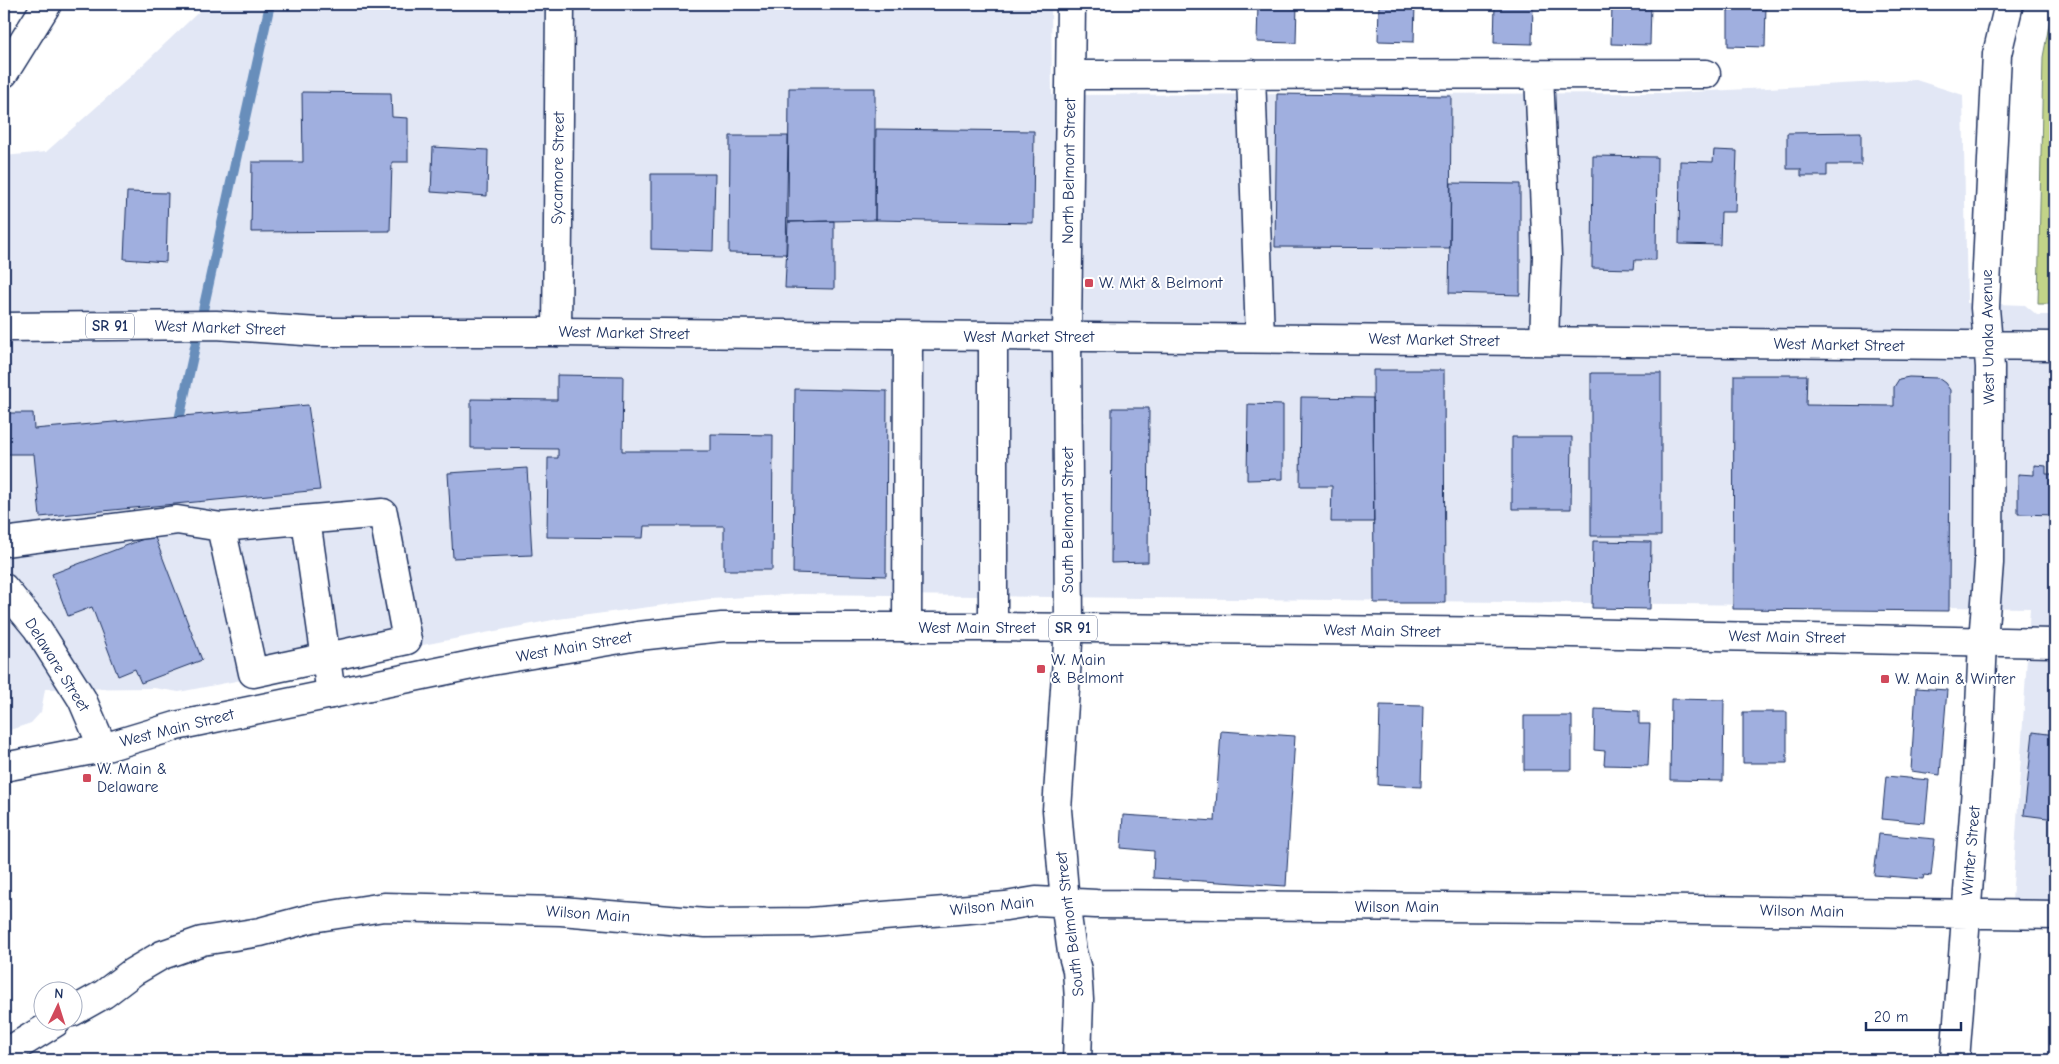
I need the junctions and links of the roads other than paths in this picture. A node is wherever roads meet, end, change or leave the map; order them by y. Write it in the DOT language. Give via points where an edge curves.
graph roads {
  1 [pos="47,4"];
  2 [pos="560,4"];
  3 [pos="1071,4"];
  4 [pos="2009,4"];
  5 [pos="4,73"];
  6 [pos="1251,74"];
  7 [pos="1706,74"];
  8 [pos="1071,75"];
  9 [pos="1539,75"];
  10 [pos="4,327"];
  11 [pos="557,332"];
  12 [pos="908,336"];
  13 [pos="993,337"];
  14 [pos="1067,337"];
  15 [pos="1260,338"];
  16 [pos="1544,341"];
  17 [pos="1989,346"];
  18 [pos="2055,346"];
  19 [pos="306,520"];
  20 [pos="222,527"];
  21 [pos="4,542"];
  22 [pos="4,588"];
  23 [pos="993,627"];
  24 [pos="907,628"];
  25 [pos="1069,628"];
  26 [pos="407,640"];
  27 [pos="1983,641"];
  28 [pos="2055,643"];
  29 [pos="325,658"];
  30 [pos="415,677"];
  31 [pos="331,694"];
  32 [pos="103,748"];
  33 [pos="4,767"];
  34 [pos="1065,902"];
  35 [pos="1966,914"];
  36 [pos="2055,915"];
  37 [pos="82,1006"];
  38 [pos="40,1032"];
  39 [pos="4,1054"];
  40 [pos="1077,1060"];
  41 [pos="1955,1060"];
  1 -- 5 [label="main road"];
  2 -- 11 [label="main road, Sycamore Street"];
  3 -- 8 [label="main road, North Belmont Street"];
  4 -- 17 [label="main road, West Unaka Avenue" via="1997,54 1985,308"];
  6 -- 8 [label="main road"];
  6 -- 9 [label="main road"];
  6 -- 15 [label="main road"];
  7 -- 9 [label="main road"];
  8 -- 14 [label="main road, North Belmont Street"];
  9 -- 16 [label="main road" via="1547,256"];
  10 -- 11 [label="main road, West Market Street / SR 91" via="216,325 318,332"];
  11 -- 12 [label="main road, West Market Street / SR 91"];
  12 -- 13 [label="main road, West Market Street / SR 91"];
  12 -- 24 [label="main road"];
  13 -- 14 [label="main road, West Market Street / SR 91"];
  13 -- 23 [label="main road"];
  14 -- 15 [label="main road, West Market Street / SR 91"];
  14 -- 25 [label="main road, South Belmont Street"];
  15 -- 16 [label="main road, West Market Street / SR 91"];
  16 -- 17 [label="main road, West Market Street / SR 91"];
  17 -- 18 [label="main road, West Market Street / SR 91"];
  17 -- 27 [label="main road, West Unaka Avenue" via="1988,563"];
  19 -- 20 [label="main road"];
  19 -- 26 [label="main road" via="382,513"];
  19 -- 29 [label="main road"];
  20 -- 21 [label="main road" via="177,520"];
  20 -- 29 [label="main road" via="252,673"];
  22 -- 32 [label="main road, Delaware Street" via="37,628 82,699"];
  23 -- 24 [label="main road, West Main Street / SR 91"];
  23 -- 25 [label="main road, West Main Street / SR 91"];
  24 -- 30 [label="main road, West Main Street / SR 91" via="722,627 638,636"];
  25 -- 27 [label="main road, West Main Street / SR 91" via="1533,632"];
  25 -- 34 [label="main road, South Belmont Street" via="1057,810"];
  26 -- 29 [label="main road"];
  26 -- 30 [label="main road"];
  27 -- 28 [label="main road, West Main Street / SR 91"];
  27 -- 35 [label="main road, Winter Street"];
  29 -- 31 [label="main road"];
  30 -- 31 [label="main road, West Main Street / SR 91"];
  31 -- 32 [label="main road, West Main Street / SR 91" via="176,726"];
  32 -- 33 [label="main road, West Main Street"];
  34 -- 35 [label="main road, Wilson Main"];
  34 -- 37 [label="main road, Wilson Main" via="1036,901 810,922 706,924 561,911 384,907 202,941 162,955"];
  34 -- 40 [label="main road, South Belmont Street" via="1077,970"];
  35 -- 36 [label="main road, Wilson Main"];
  35 -- 41 [label="main road, Winter Street"];
  38 -- 39 [label="main road"];
}
